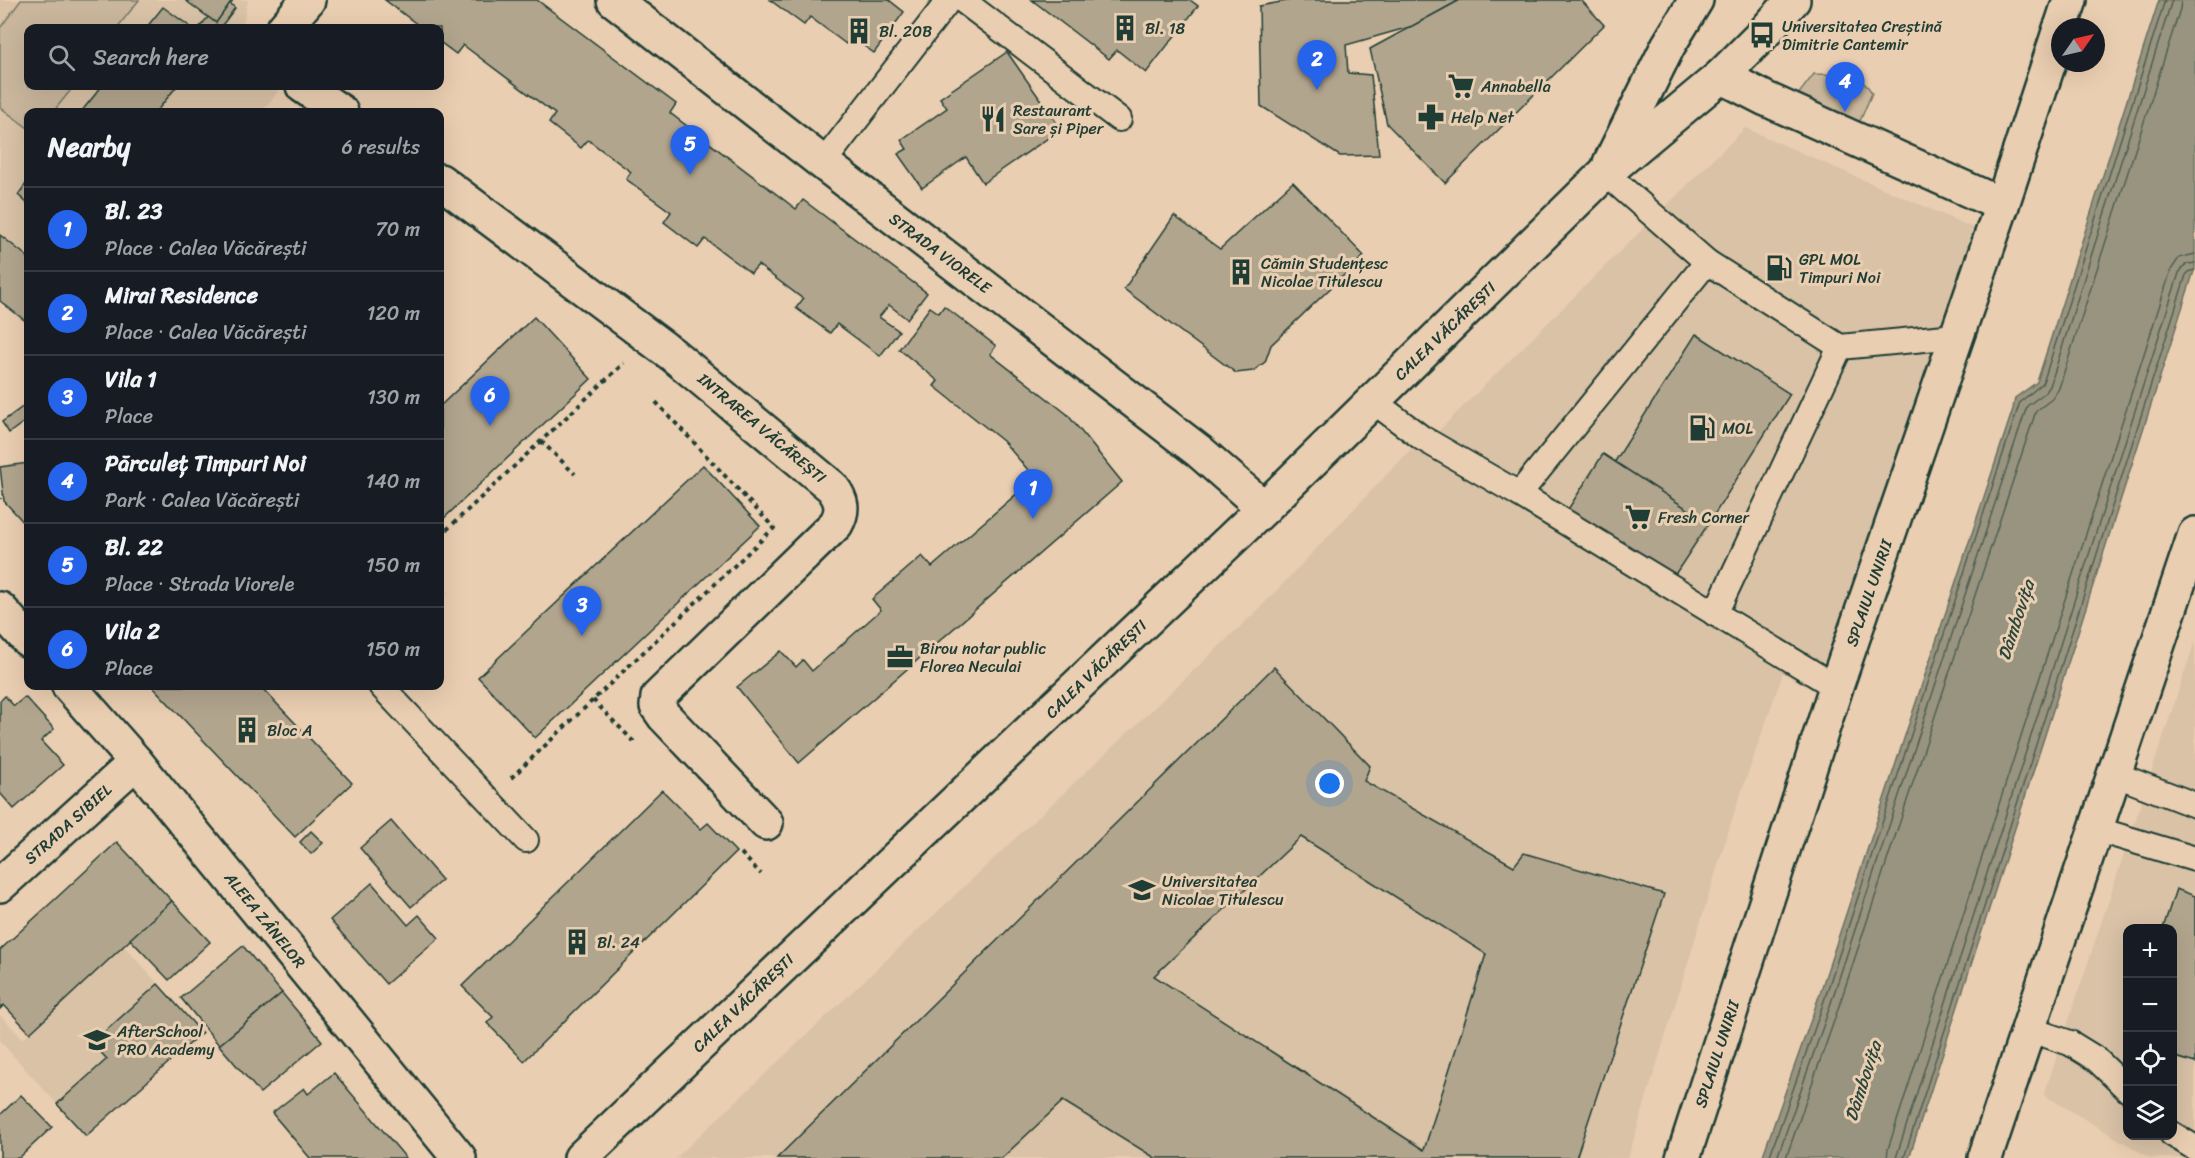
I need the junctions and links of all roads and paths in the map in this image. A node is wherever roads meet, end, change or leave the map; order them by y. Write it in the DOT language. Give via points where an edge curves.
graph roads {
  1 [pos="308,0"];
  2 [pos="614,0"];
  3 [pos="949,0"];
  4 [pos="962,0"];
  5 [pos="1696,0"];
  6 [pos="1793,0"];
  7 [pos="2070,0"];
  8 [pos="2064,18"];
  9 [pos="287,24"];
  10 [pos="2051,55"];
  11 [pos="1721,76"];
  12 [pos="309,90"];
  13 [pos="335,108"];
  14 [pos="1119,118"];
  15 [pos="823,164"];
  16 [pos="1605,173"];
  17 [pos="444,184"];
  18 [pos="2002,205"];
  19 [pos="1707,262"];
  20 [pos="1956,336"];
  21 [pos="651,338"];
  22 [pos="1840,347"];
  23 [pos="654,400"];
  24 [pos="1373,401"];
  25 [pos="541,441"];
  26 [pos="575,474"];
  27 [pos="1519,494"];
  28 [pos="1264,508"];
  29 [pos="444,532"];
  30 [pos="2195,534"];
  31 [pos="444,592"];
  32 [pos="446,594"];
  33 [pos="1715,614"];
  34 [pos="1836,687"];
  35 [pos="73,690"];
  36 [pos="385,690"];
  37 [pos="136,762"];
  38 [pos="2114,774"];
  39 [pos="489,799"];
  40 [pos="2195,805"];
  41 [pos="766,823"];
  42 [pos="2095,829"];
  43 [pos="526,840"];
  44 [pos="738,850"];
  45 [pos="2195,859"];
  46 [pos="761,874"];
  47 [pos="0,885"];
  48 [pos="2028,1029"];
  49 [pos="2123,1086"];
  50 [pos="2177,1137"];
  51 [pos="2195,1148"];
  52 [pos="459,1158"];
  53 [pos="580,1158"];
  54 [pos="1683,1158"];
  55 [pos="1985,1158"];
  1 -- 9 [label="main road"];
  2 -- 15 [label="main road, STRADA VIORELE"];
  3 -- 15 [label="lane"];
  4 -- 14 [label="lane"];
  5 -- 16 [label="main road, CALEA VĂCĂREȘTI" via="1668,46"];
  6 -- 11 [label="main road, CALEA VĂCĂREȘTI"];
  7 -- 8 [label="main road, SPLAIUL UNIRII"];
  10 -- 18 [label="main road, SPLAIUL UNIRII"];
  11 -- 16 [label="main road, CALEA VĂCĂREȘTI"];
  11 -- 18 [label="main road"];
  12 -- 13 [label="main road"];
  15 -- 28 [label="main road, STRADA VIORELE" via="1200,452"];
  16 -- 19 [label="lane"];
  16 -- 24 [label="main road, CALEA VĂCĂREȘTI"];
  17 -- 21 [label="main road, INTRAREA VĂCĂREȘTI"];
  18 -- 20 [label="main road, SPLAIUL UNIRII"];
  19 -- 22 [label="lane"];
  19 -- 27 [label="lane"];
  20 -- 22 [label="lane"];
  20 -- 34 [label="main road, SPLAIUL UNIRII"];
  21 -- 25 [label="path"];
  21 -- 41 [label="main road, INTRAREA VĂCĂREȘTI" via="832,487 841,504 837,524 658,697 657,706 664,716"];
  22 -- 33 [label="lane"];
  23 -- 39 [label="path" via="774,528"];
  24 -- 27 [label="lane" via="1422,438"];
  24 -- 28 [label="main road, CALEA VĂCĂREȘTI"];
  25 -- 26 [label="path"];
  25 -- 29 [label="path"];
  27 -- 33 [label="lane"];
  28 -- 53 [label="main road, CALEA VĂCĂREȘTI"];
  30 -- 38 [label="main road"];
  31 -- 32 [label="path"];
  33 -- 34 [label="lane"];
  34 -- 54 [label="main road, SPLAIUL UNIRII"];
  35 -- 37 [label="main road, ALEEA ZÂNELOR"];
  36 -- 39 [label="lane"];
  37 -- 47 [label="main road, STRADA SIBIEL"];
  37 -- 52 [label="main road, ALEEA ZÂNELOR"];
  38 -- 40 [label="lane"];
  38 -- 42 [label="main road"];
  39 -- 43 [label="lane"];
  42 -- 45 [label="lane"];
  42 -- 48 [label="main road"];
  44 -- 46 [label="path"];
  48 -- 49 [label="lane" via="2070,1043 2096,1059"];
  48 -- 55 [label="main road"];
  50 -- 51 [label="lane"];
}
